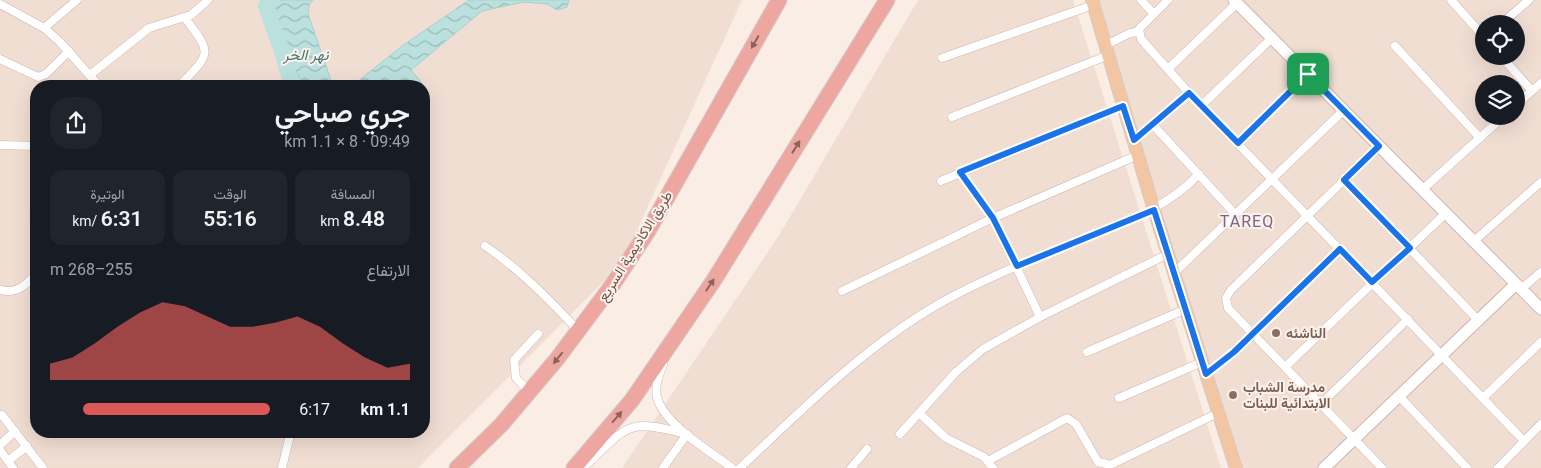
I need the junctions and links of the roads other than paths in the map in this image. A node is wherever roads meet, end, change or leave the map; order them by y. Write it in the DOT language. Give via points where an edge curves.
graph roads {
  1 [pos="77,0"];
  2 [pos="208,0"];
  3 [pos="779,0"];
  4 [pos="887,0"];
  5 [pos="1141,0"];
  6 [pos="1168,0"];
  7 [pos="1451,0"];
  8 [pos="1529,0"];
  9 [pos="1235,1"];
  10 [pos="1093,2"];
  11 [pos="0,4"];
  12 [pos="1154,14"];
  13 [pos="1511,15"];
  14 [pos="185,18"];
  15 [pos="1475,27"];
  16 [pos="44,28"];
  17 [pos="1138,32"];
  18 [pos="1272,38"];
  19 [pos="1395,46"];
  20 [pos="1108,50"];
  21 [pos="69,51"];
  22 [pos="942,58"];
  23 [pos="0,59"];
  24 [pos="1509,65"];
  25 [pos="1168,69"];
  26 [pos="1308,74"];
  27 [pos="90,75"];
  28 [pos="94,80"];
  29 [pos="185,80"];
  30 [pos="1541,83"];
  31 [pos="1532,91"];
  32 [pos="1189,93"];
  33 [pos="1525,98"];
  34 [pos="1202,105"];
  35 [pos="1123,106"];
  36 [pos="1344,110"];
  37 [pos="952,117"];
  38 [pos="1153,124"];
  39 [pos="1494,125"];
  40 [pos="1480,138"];
  41 [pos="1134,140"];
  42 [pos="1238,143"];
  43 [pos="0,146"];
  44 [pos="30,146"];
  45 [pos="1379,146"];
  46 [pos="1138,155"];
  47 [pos="960,172"];
  48 [pos="1199,174"];
  49 [pos="1273,178"];
  50 [pos="1344,180"];
  51 [pos="941,182"];
  52 [pos="1541,182"];
  53 [pos="1423,189"];
  54 [pos="1154,210"];
  55 [pos="1446,213"];
  56 [pos="1235,214"];
  57 [pos="1308,214"];
  58 [pos="993,218"];
  59 [pos="1474,241"];
  60 [pos="485,246"];
  61 [pos="1410,248"];
  62 [pos="1340,249"];
  63 [pos="1168,254"];
  64 [pos="1017,266"];
  65 [pos="1541,272"];
  66 [pos="1174,273"];
  67 [pos="30,280"];
  68 [pos="1372,282"];
  69 [pos="1519,286"];
  70 [pos="0,290"];
  71 [pos="842,291"];
  72 [pos="1186,309"];
  73 [pos="1541,309"];
  74 [pos="1040,317"];
  75 [pos="1408,319"];
  76 [pos="1478,320"];
  77 [pos="683,326"];
  78 [pos="579,331"];
  79 [pos="1253,333"];
  80 [pos="538,334"];
  81 [pos="1541,342"];
  82 [pos="1087,352"];
  83 [pos="1442,355"];
  84 [pos="1202,362"];
  85 [pos="1285,368"];
  86 [pos="1206,374"];
  87 [pos="529,392"];
  88 [pos="1399,396"];
  89 [pos="1119,398"];
  90 [pos="1484,398"];
  91 [pos="1320,405"];
  92 [pos="919,412"];
  93 [pos="1218,413"];
  94 [pos="2,415"];
  95 [pos="1541,424"];
  96 [pos="15,431"];
  97 [pos="687,434"];
  98 [pos="900,434"];
  99 [pos="288,438"];
  100 [pos="1354,440"];
  101 [pos="1524,441"];
  102 [pos="0,445"];
  103 [pos="27,446"];
  104 [pos="867,449"];
  105 [pos="0,450"];
  106 [pos="988,461"];
  107 [pos="11,464"];
  108 [pos="42,468"];
  109 [pos="282,468"];
  110 [pos="457,468"];
  111 [pos="574,468"];
  112 [pos="583,468"];
  113 [pos="663,468"];
  114 [pos="732,468"];
  115 [pos="740,468"];
  116 [pos="852,468"];
  117 [pos="993,468"];
  118 [pos="1236,468"];
  119 [pos="1324,468"];
  120 [pos="1382,468"];
  121 [pos="1467,468"];
  122 [pos="1498,468"];
  1 -- 16 [label="street"];
  2 -- 14 [label="street"];
  3 -- 78 [label="highway, طريق الاكاديمية السريع, one-way" via="648,231"];
  77 -- 4 [label="highway, one-way"];
  5 -- 12 [label="street"];
  6 -- 12 [label="street"];
  7 -- 15 [label="street"];
  8 -- 13 [label="street"];
  9 -- 18 [label="street"];
  9 -- 25 [label="street"];
  10 -- 20 [label="main road"];
  10 -- 22 [label="street"];
  11 -- 16 [label="street"];
  12 -- 17 [label="street"];
  14 -- 27 [label="street" via="149,28"];
  14 -- 29 [label="street" via="203,41 206,54"];
  16 -- 21 [label="street"];
  17 -- 20 [label="street" via="1130,33"];
  17 -- 25 [label="street"];
  18 -- 26 [label="street"];
  18 -- 34 [label="street"];
  19 -- 40 [label="street"];
  20 -- 35 [label="main road"];
  20 -- 37 [label="street"];
  21 -- 23 [label="street" via="46,74 38,77"];
  21 -- 27 [label="street"];
  24 -- 31 [label="street"];
  25 -- 32 [label="street"];
  26 -- 36 [label="street"];
  26 -- 42 [label="street"];
  27 -- 28 [label="street"];
  30 -- 31 [label="street"];
  31 -- 33 [label="street"];
  32 -- 34 [label="street"];
  32 -- 38 [label="street"];
  34 -- 42 [label="street"];
  35 -- 41 [label="main road"];
  35 -- 47 [label="street"];
  36 -- 45 [label="street"];
  36 -- 49 [label="street"];
  38 -- 41 [label="street"];
  38 -- 48 [label="street"];
  39 -- 40 [label="street"];
  40 -- 53 [label="street"];
  41 -- 46 [label="main road"];
  42 -- 49 [label="street"];
  43 -- 44 [label="street"];
  45 -- 50 [label="street"];
  45 -- 53 [label="street"];
  46 -- 54 [label="main road"];
  46 -- 58 [label="street"];
  47 -- 51 [label="street"];
  47 -- 58 [label="street"];
  48 -- 54 [label="street"];
  48 -- 56 [label="street"];
  49 -- 56 [label="street"];
  49 -- 57 [label="street"];
  50 -- 57 [label="street"];
  50 -- 61 [label="street"];
  52 -- 59 [label="street"];
  53 -- 55 [label="street"];
  54 -- 63 [label="main road"];
  54 -- 64 [label="street"];
  55 -- 59 [label="street"];
  55 -- 61 [label="street"];
  56 -- 66 [label="street"];
  57 -- 62 [label="street"];
  57 -- 79 [label="street" via="1227,294 1228,308"];
  58 -- 64 [label="street"];
  58 -- 71 [label="street"];
  59 -- 69 [label="street"];
  60 -- 78 [label="street" via="533,283"];
  61 -- 68 [label="street"];
  61 -- 76 [label="street"];
  62 -- 68 [label="street"];
  62 -- 79 [label="street"];
  63 -- 66 [label="main road"];
  63 -- 74 [label="street"];
  64 -- 74 [label="street"];
  64 -- 115 [label="street" via="944,301 891,336 836,378"];
  65 -- 69 [label="street"];
  66 -- 72 [label="main road"];
  67 -- 70 [label="street" via="11,292"];
  68 -- 75 [label="street"];
  68 -- 85 [label="street"];
  69 -- 73 [label="street"];
  69 -- 76 [label="street"];
  72 -- 82 [label="street"];
  72 -- 84 [label="main road"];
  74 -- 92 [label="street" via="973,356"];
  75 -- 83 [label="street"];
  75 -- 91 [label="street"];
  76 -- 83 [label="street"];
  77 -- 97 [label="street" via="660,372 656,394 663,410"];
  111 -- 77 [label="highway, one-way" via="632,400"];
  78 -- 87 [label="highway, طريق الاكاديمية السريع, one-way"];
  79 -- 85 [label="street"];
  79 -- 86 [label="street" via="1227,359"];
  80 -- 87 [label="street" via="514,360 516,378"];
  81 -- 90 [label="street"];
  83 -- 88 [label="street"];
  83 -- 90 [label="street"];
  84 -- 86 [label="main road"];
  84 -- 89 [label="street"];
  85 -- 91 [label="street"];
  86 -- 93 [label="main road"];
  87 -- 110 [label="highway, طريق الاكاديمية السريع"];
  88 -- 100 [label="street"];
  88 -- 121 [label="street"];
  90 -- 101 [label="street"];
  91 -- 100 [label="street"];
  92 -- 98 [label="street"];
  92 -- 106 [label="street" via="952,443"];
  93 -- 106 [label="street" via="1110,466 1098,462 1076,424 1067,418"];
  93 -- 118 [label="main road"];
  94 -- 96 [label="street"];
  95 -- 101 [label="street"];
  96 -- 102 [label="street"];
  96 -- 103 [label="street"];
  97 -- 112 [label="street" via="646,425 629,428"];
  97 -- 113 [label="street"];
  97 -- 114 [label="street"];
  99 -- 109 [label="street"];
  100 -- 119 [label="street"];
  100 -- 120 [label="street"];
  101 -- 122 [label="street"];
  103 -- 107 [label="street"];
  103 -- 108 [label="street"];
  104 -- 116 [label="street"];
  105 -- 107 [label="street"];
  106 -- 117 [label="street"];
}
